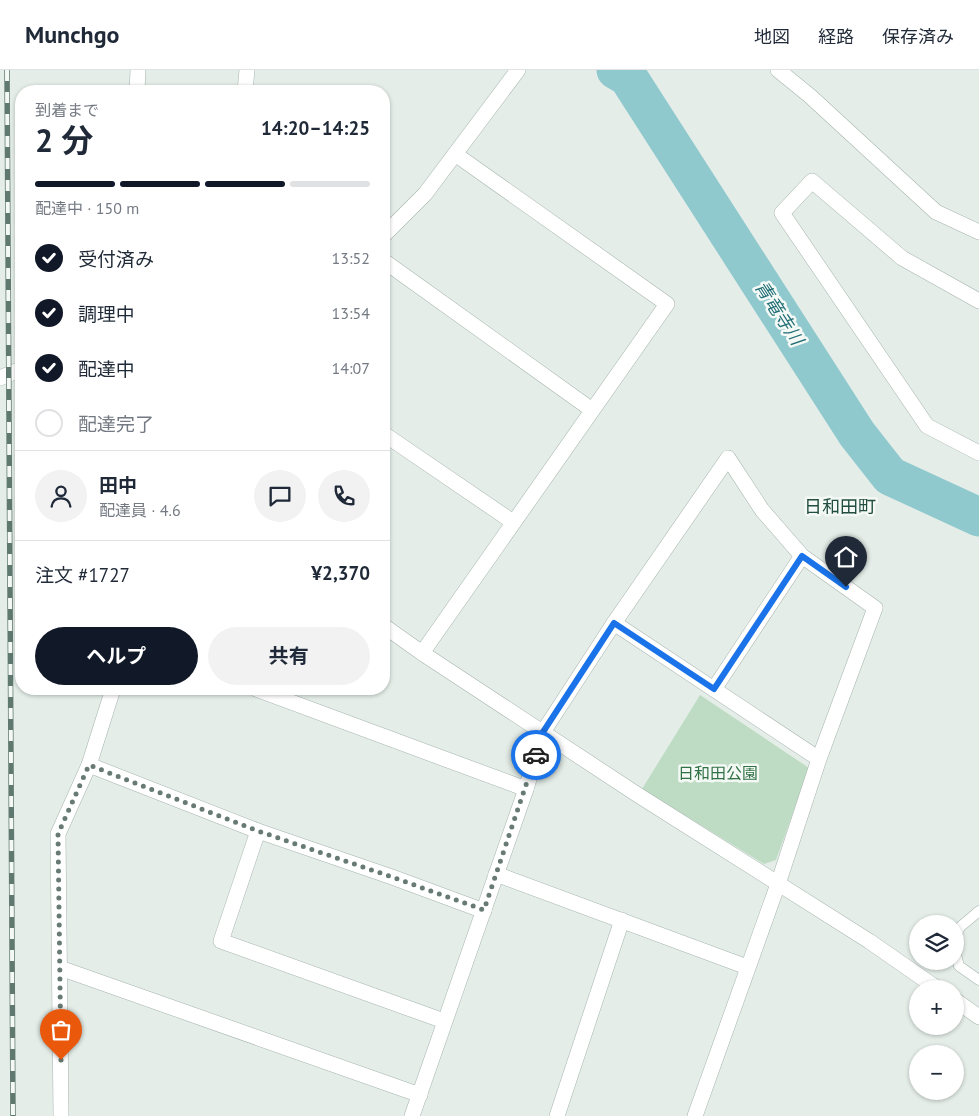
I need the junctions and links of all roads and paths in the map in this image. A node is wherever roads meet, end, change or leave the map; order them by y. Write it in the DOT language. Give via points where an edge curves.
graph roads {
  1 [pos="138,70"];
  2 [pos="247,70"];
  3 [pos="518,70"];
  4 [pos="778,70"];
  5 [pos="137,85"];
  6 [pos="246,85"];
  7 [pos="455,154"];
  8 [pos="390,229"];
  9 [pos="979,232"];
  10 [pos="390,265"];
  11 [pos="979,301"];
  12 [pos="15,372"];
  13 [pos="0,378"];
  14 [pos="592,410"];
  15 [pos="390,438"];
  16 [pos="979,453"];
  17 [pos="513,522"];
  18 [pos="802,556"];
  19 [pos="614,623"];
  20 [pos="390,630"];
  21 [pos="422,653"];
  22 [pos="714,689"];
  23 [pos="111,695"];
  24 [pos="272,695"];
  25 [pos="543,732"];
  26 [pos="820,759"];
  27 [pos="89,765"];
  28 [pos="526,789"];
  29 [pos="258,831"];
  30 [pos="496,874"];
  31 [pos="778,884"];
  32 [pos="484,910"];
  33 [pos="979,911"];
  34 [pos="622,920"];
  35 [pos="964,924"];
  36 [pos="747,967"];
  37 [pos="60,968"];
  38 [pos="964,970"];
  39 [pos="925,980"];
  40 [pos="979,980"];
  41 [pos="964,1006"];
  42 [pos="979,1017"];
  43 [pos="444,1021"];
  44 [pos="420,1095"];
  45 [pos="61,1116"];
  46 [pos="412,1116"];
  47 [pos="557,1116"];
  48 [pos="695,1116"];
  1 -- 5 [label="street"];
  2 -- 6 [label="street"];
  3 -- 7 [label="street"];
  4 -- 9 [label="street" via="936,212"];
  7 -- 8 [label="street" via="425,194"];
  7 -- 14 [label="street" via="667,304"];
  10 -- 14 [label="street"];
  11 -- 16 [label="street" via="902,258 812,181 782,214 927,426"];
  12 -- 13 [label="street"];
  14 -- 17 [label="street"];
  15 -- 17 [label="street"];
  17 -- 21 [label="street"];
  18 -- 19 [label="street" via="762,510 728,458"];
  18 -- 22 [label="street"];
  18 -- 26 [label="street" via="875,608"];
  19 -- 22 [label="street"];
  19 -- 25 [label="street"];
  20 -- 21 [label="street"];
  21 -- 25 [label="street"];
  22 -- 26 [label="street"];
  23 -- 27 [label="street"];
  24 -- 28 [label="street"];
  25 -- 28 [label="street"];
  25 -- 31 [label="street"];
  26 -- 31 [label="street"];
  27 -- 29 [label="street"];
  27 -- 37 [label="street" via="58,834"];
  28 -- 30 [label="street"];
  29 -- 32 [label="street"];
  29 -- 43 [label="street" via="221,941"];
  30 -- 32 [label="street"];
  30 -- 34 [label="street"];
  31 -- 36 [label="street"];
  31 -- 39 [label="street"];
  32 -- 43 [label="street"];
  33 -- 35 [label="lane"];
  34 -- 36 [label="street"];
  34 -- 47 [label="street"];
  36 -- 48 [label="street"];
  37 -- 44 [label="street"];
  37 -- 45 [label="street"];
  38 -- 40 [label="lane"];
  41 -- 42 [label="street"];
  43 -- 44 [label="street"];
  44 -- 46 [label="street"];
}
